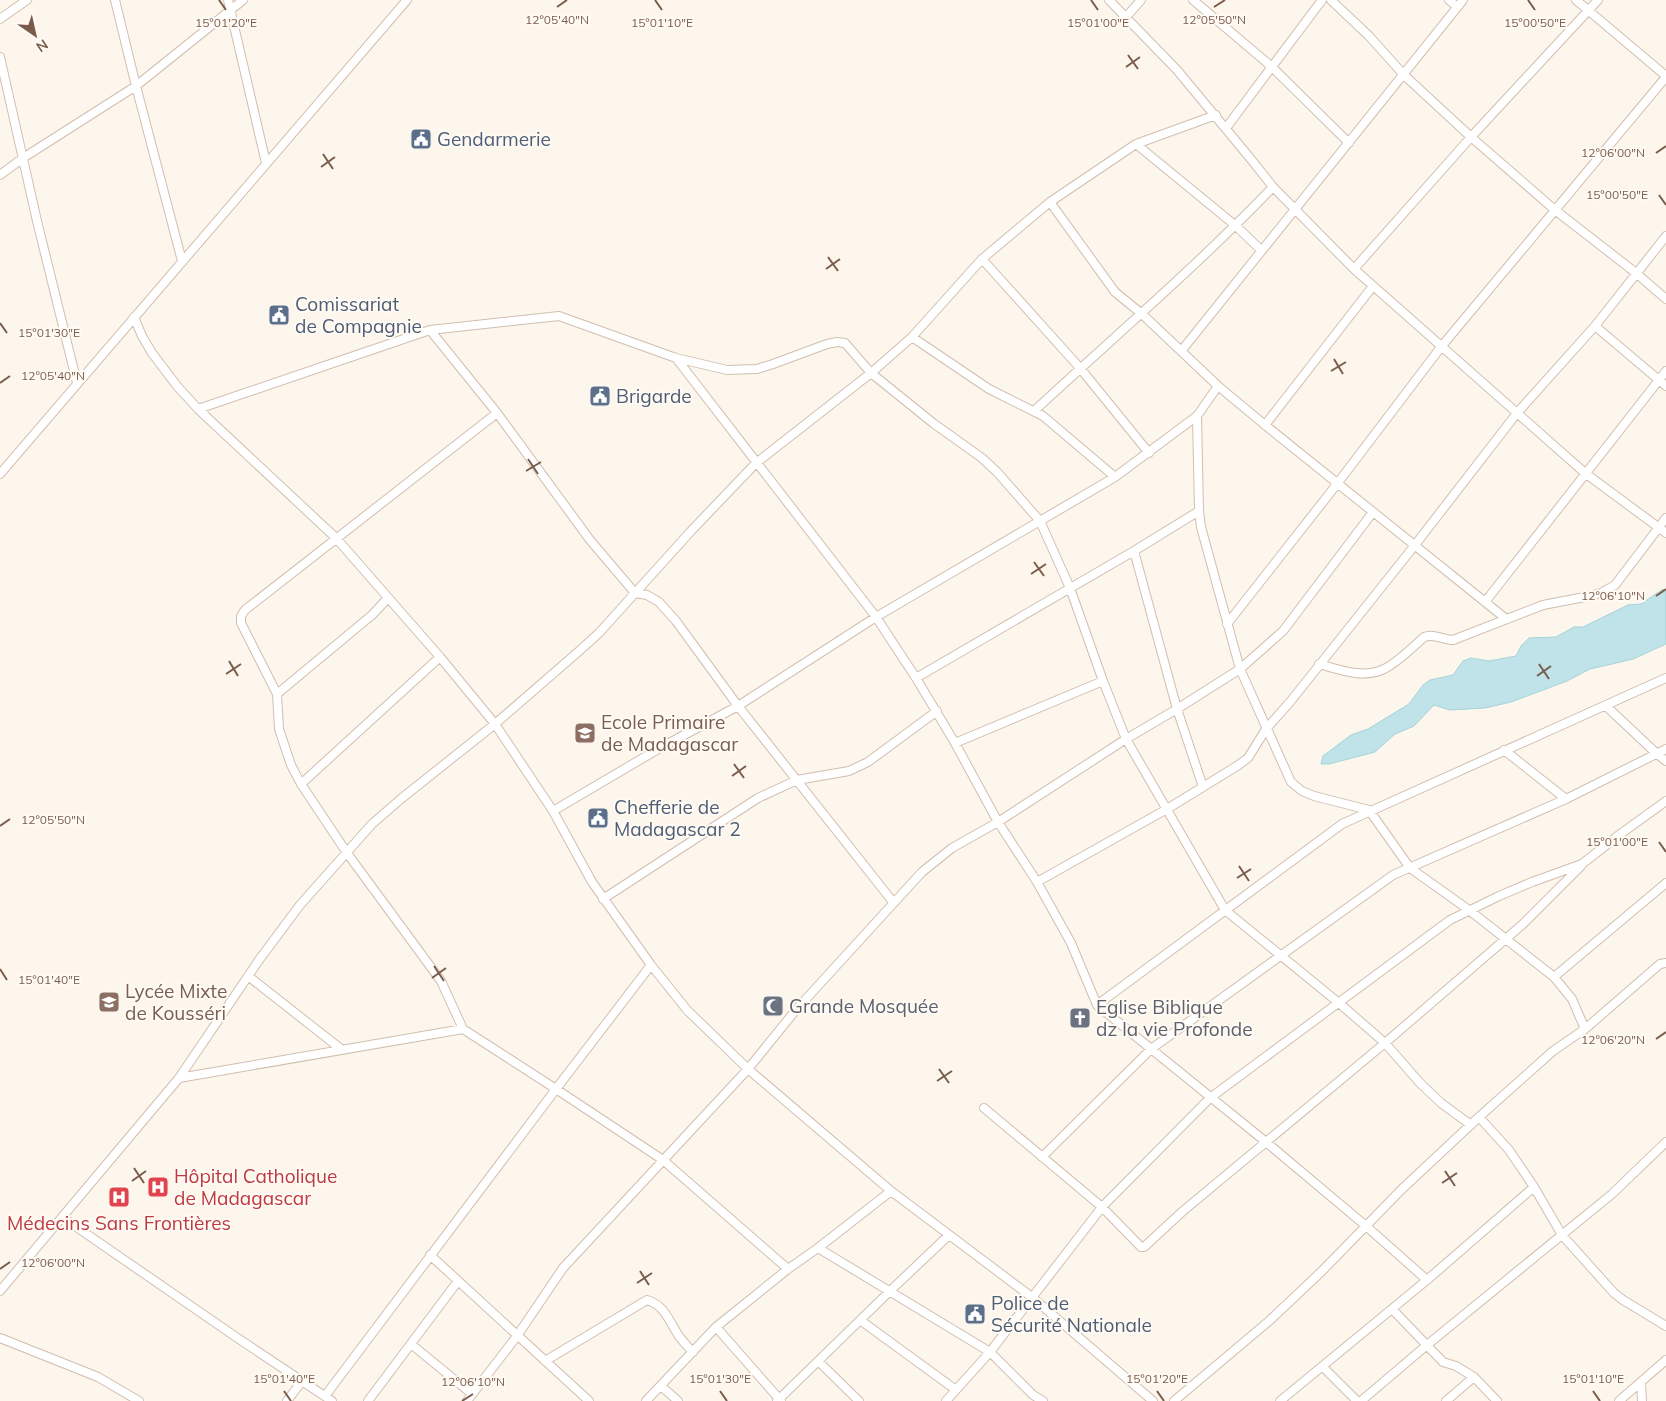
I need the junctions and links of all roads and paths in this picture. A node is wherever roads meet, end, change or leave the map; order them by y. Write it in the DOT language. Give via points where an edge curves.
graph roads {
  1 [pos="27,0"];
  2 [pos="115,0"];
  3 [pos="228,0"];
  4 [pos="243,0"];
  5 [pos="407,0"];
  6 [pos="1109,0"];
  7 [pos="1141,0"];
  8 [pos="1193,0"];
  9 [pos="1322,0"];
  10 [pos="1331,0"];
  11 [pos="1449,0"];
  12 [pos="1463,0"];
  13 [pos="1576,0"];
  14 [pos="1598,0"];
  15 [pos="1457,7"];
  16 [pos="231,10"];
  17 [pos="1588,10"];
  18 [pos="1126,17"];
  19 [pos="0,19"];
  20 [pos="0,57"];
  21 [pos="1272,67"];
  22 [pos="1404,74"];
  23 [pos="1666,77"];
  24 [pos="136,86"];
  25 [pos="1216,115"];
  26 [pos="1226,128"];
  27 [pos="1471,137"];
  28 [pos="1349,143"];
  29 [pos="1136,144"];
  30 [pos="23,158"];
  31 [pos="266,164"];
  32 [pos="0,176"];
  33 [pos="1272,187"];
  34 [pos="1050,202"];
  35 [pos="1294,209"];
  36 [pos="1555,210"];
  37 [pos="1236,226"];
  38 [pos="1666,236"];
  39 [pos="1261,250"];
  40 [pos="982,259"];
  41 [pos="182,261"];
  42 [pos="1354,269"];
  43 [pos="1636,274"];
  44 [pos="1373,286"];
  45 [pos="1666,299"];
  46 [pos="1142,314"];
  47 [pos="134,317"];
  48 [pos="1595,326"];
  49 [pos="430,330"];
  50 [pos="912,337"];
  51 [pos="1441,347"];
  52 [pos="1182,350"];
  53 [pos="676,358"];
  54 [pos="1080,368"];
  55 [pos="1666,372"];
  56 [pos="872,373"];
  57 [pos="1659,380"];
  58 [pos="77,383"];
  59 [pos="1218,386"];
  60 [pos="1666,386"];
  61 [pos="198,409"];
  62 [pos="1034,411"];
  63 [pos="497,413"];
  64 [pos="1517,413"];
  65 [pos="1197,416"];
  66 [pos="1265,425"];
  67 [pos="1149,453"];
  68 [pos="756,463"];
  69 [pos="0,474"];
  70 [pos="1585,474"];
  71 [pos="1115,477"];
  72 [pos="1337,484"];
  73 [pos="1198,511"];
  74 [pos="1373,512"];
  75 [pos="1666,518"];
  76 [pos="1040,521"];
  77 [pos="1659,527"];
  78 [pos="1666,533"];
  79 [pos="336,538"];
  80 [pos="1415,545"];
  81 [pos="1134,551"];
  82 [pos="1070,588"];
  83 [pos="635,593"];
  84 [pos="388,598"];
  85 [pos="1485,602"];
  86 [pos="876,617"];
  87 [pos="1505,618"];
  88 [pos="1227,624"];
  89 [pos="440,657"];
  90 [pos="1319,664"];
  91 [pos="1240,669"];
  92 [pos="916,678"];
  93 [pos="1666,678"];
  94 [pos="1103,681"];
  95 [pos="277,694"];
  96 [pos="738,706"];
  97 [pos="1606,706"];
  98 [pos="1177,709"];
  99 [pos="937,711"];
  100 [pos="494,724"];
  101 [pos="1266,729"];
  102 [pos="1126,739"];
  103 [pos="955,743"];
  104 [pos="1666,748"];
  105 [pos="1504,750"];
  106 [pos="1656,754"];
  107 [pos="1666,761"];
  108 [pos="797,780"];
  109 [pos="301,784"];
  110 [pos="1203,787"];
  111 [pos="1566,799"];
  112 [pos="1666,802"];
  113 [pos="1167,809"];
  114 [pos="1369,810"];
  115 [pos="553,811"];
  116 [pos="998,822"];
  117 [pos="347,853"];
  118 [pos="1582,864"];
  119 [pos="1410,868"];
  120 [pos="1037,882"];
  121 [pos="1666,883"];
  122 [pos="603,898"];
  123 [pos="893,902"];
  124 [pos="1225,910"];
  125 [pos="1469,910"];
  126 [pos="1505,939"];
  127 [pos="1281,956"];
  128 [pos="1666,963"];
  129 [pos="651,965"];
  130 [pos="248,976"];
  131 [pos="1554,977"];
  132 [pos="1339,1003"];
  133 [pos="1096,1005"];
  134 [pos="463,1029"];
  135 [pos="1585,1029"];
  136 [pos="1385,1043"];
  137 [pos="1151,1048"];
  138 [pos="341,1049"];
  139 [pos="748,1069"];
  140 [pos="179,1078"];
  141 [pos="556,1089"];
  142 [pos="1210,1098"];
  143 [pos="984,1108"];
  144 [pos="1479,1117"];
  145 [pos="1470,1125"];
  146 [pos="1266,1142"];
  147 [pos="1666,1142"];
  148 [pos="1042,1157"];
  149 [pos="663,1160"];
  150 [pos="1534,1187"];
  151 [pos="891,1191"];
  152 [pos="1102,1207"];
  153 [pos="62,1217"];
  154 [pos="1366,1226"];
  155 [pos="1562,1234"];
  156 [pos="949,1235"];
  157 [pos="818,1248"];
  158 [pos="430,1256"];
  159 [pos="788,1269"];
  160 [pos="1427,1280"];
  161 [pos="458,1281"];
  162 [pos="0,1291"];
  163 [pos="890,1291"];
  164 [pos="1032,1298"];
  165 [pos="1392,1310"];
  166 [pos="860,1320"];
  167 [pos="1666,1326"];
  168 [pos="716,1327"];
  169 [pos="517,1336"];
  170 [pos="0,1338"];
  171 [pos="411,1344"];
  172 [pos="1427,1345"];
  173 [pos="693,1352"];
  174 [pos="990,1352"];
  175 [pos="1666,1360"];
  176 [pos="545,1361"];
  177 [pos="818,1361"];
  178 [pos="1323,1367"];
  179 [pos="1474,1377"];
  180 [pos="302,1381"];
  181 [pos="1641,1382"];
  182 [pos="661,1386"];
  183 [pos="956,1390"];
  184 [pos="1289,1395"];
  185 [pos="471,1398"];
  186 [pos="328,1399"];
  187 [pos="779,1400"];
  188 [pos="139,1401"];
  189 [pos="287,1401"];
  190 [pos="368,1401"];
  191 [pos="590,1401"];
  192 [pos="646,1401"];
  193 [pos="678,1401"];
  194 [pos="859,1401"];
  195 [pos="946,1401"];
  196 [pos="1042,1401"];
  197 [pos="1154,1401"];
  198 [pos="1174,1401"];
  199 [pos="1280,1401"];
  200 [pos="1295,1401"];
  201 [pos="1359,1401"];
  202 [pos="1446,1401"];
  203 [pos="1497,1401"];
  204 [pos="1619,1401"];
  205 [pos="1642,1401"];
  1 -- 19 [label="street"];
  2 -- 24 [label="street"];
  3 -- 16 [label="street"];
  4 -- 16 [label="street"];
  5 -- 31 [label="street"];
  6 -- 18 [label="street"];
  7 -- 18 [label="street"];
  8 -- 21 [label="street"];
  9 -- 21 [label="street"];
  10 -- 22 [label="street"];
  11 -- 15 [label="street"];
  12 -- 15 [label="street"];
  13 -- 17 [label="street"];
  14 -- 17 [label="street"];
  15 -- 22 [label="street"];
  16 -- 24 [label="street"];
  16 -- 31 [label="street"];
  17 -- 23 [label="street"];
  17 -- 27 [label="street"];
  18 -- 25 [label="street"];
  20 -- 30 [label="street"];
  21 -- 26 [label="street"];
  21 -- 28 [label="street"];
  22 -- 27 [label="street"];
  22 -- 28 [label="street"];
  23 -- 36 [label="street"];
  24 -- 30 [label="street"];
  24 -- 41 [label="street"];
  25 -- 26 [label="street"];
  25 -- 29 [label="street"];
  26 -- 33 [label="street"];
  27 -- 36 [label="street"];
  27 -- 42 [label="street"];
  28 -- 35 [label="street"];
  29 -- 34 [label="street"];
  29 -- 37 [label="street"];
  30 -- 32 [label="street"];
  30 -- 58 [label="street"];
  31 -- 41 [label="street"];
  33 -- 35 [label="street"];
  33 -- 37 [label="street"];
  34 -- 40 [label="street"];
  34 -- 46 [label="street" via="1115,292"];
  35 -- 39 [label="street"];
  35 -- 42 [label="street"];
  36 -- 43 [label="street"];
  36 -- 51 [label="street"];
  37 -- 39 [label="street"];
  37 -- 46 [label="street"];
  38 -- 43 [label="street"];
  39 -- 52 [label="street"];
  40 -- 50 [label="street"];
  40 -- 54 [label="street"];
  41 -- 47 [label="street"];
  42 -- 44 [label="street"];
  43 -- 45 [label="street"];
  43 -- 48 [label="street"];
  44 -- 51 [label="street"];
  44 -- 66 [label="street"];
  46 -- 52 [label="street"];
  46 -- 54 [label="street"];
  47 -- 58 [label="street"];
  47 -- 61 [label="street" via="152,353"];
  48 -- 57 [label="street"];
  48 -- 64 [label="street"];
  49 -- 53 [label="street" via="559,316"];
  49 -- 61 [label="street"];
  49 -- 63 [label="street"];
  50 -- 56 [label="street"];
  50 -- 62 [label="street" via="989,389"];
  51 -- 64 [label="street"];
  51 -- 72 [label="street"];
  52 -- 59 [label="street"];
  53 -- 56 [label="street" via="727,370 757,368 837,342 845,343"];
  53 -- 68 [label="street"];
  54 -- 62 [label="street"];
  54 -- 67 [label="street"];
  55 -- 57 [label="street"];
  56 -- 68 [label="street"];
  56 -- 76 [label="street" via="982,458"];
  57 -- 60 [label="street"];
  57 -- 70 [label="street"];
  58 -- 69 [label="street"];
  59 -- 65 [label="street"];
  59 -- 66 [label="street"];
  61 -- 79 [label="street"];
  62 -- 71 [label="street"];
  63 -- 79 [label="street"];
  63 -- 83 [label="street" via="590,540"];
  64 -- 70 [label="street"];
  64 -- 80 [label="street"];
  65 -- 67 [label="street"];
  65 -- 73 [label="street"];
  66 -- 72 [label="street"];
  67 -- 71 [label="street"];
  68 -- 83 [label="street"];
  68 -- 86 [label="street"];
  70 -- 77 [label="street"];
  70 -- 85 [label="street"];
  71 -- 76 [label="street"];
  72 -- 74 [label="street"];
  72 -- 88 [label="street"];
  73 -- 81 [label="street"];
  73 -- 88 [label="street"];
  74 -- 80 [label="street"];
  74 -- 91 [label="street" via="1283,630"];
  75 -- 77 [label="street"];
  76 -- 82 [label="street"];
  76 -- 86 [label="street"];
  77 -- 78 [label="street"];
  77 -- 87 [label="street" via="1615,585 1601,593 1543,605"];
  79 -- 84 [label="street"];
  79 -- 95 [label="street" via="241,616 241,623"];
  80 -- 85 [label="street"];
  80 -- 90 [label="street"];
  81 -- 82 [label="street"];
  81 -- 98 [label="street"];
  82 -- 92 [label="street"];
  82 -- 94 [label="street"];
  83 -- 96 [label="street" via="659,602"];
  83 -- 100 [label="street" via="578,652"];
  84 -- 89 [label="street"];
  84 -- 95 [label="street"];
  85 -- 87 [label="street"];
  86 -- 92 [label="street"];
  86 -- 96 [label="street"];
  87 -- 90 [label="street" via="1454,640 1430,635 1424,637 1376,673 1344,672"];
  88 -- 91 [label="street"];
  89 -- 100 [label="street"];
  89 -- 109 [label="street"];
  90 -- 101 [label="street"];
  91 -- 98 [label="street"];
  91 -- 101 [label="street"];
  92 -- 99 [label="street"];
  93 -- 97 [label="street"];
  94 -- 102 [label="street"];
  94 -- 103 [label="street"];
  95 -- 109 [label="street" via="279,729"];
  96 -- 108 [label="street"];
  96 -- 115 [label="street"];
  97 -- 105 [label="street"];
  97 -- 106 [label="street"];
  98 -- 102 [label="street"];
  98 -- 110 [label="street"];
  99 -- 103 [label="street"];
  99 -- 108 [label="street" via="849,771"];
  100 -- 115 [label="street"];
  100 -- 117 [label="street" via="372,824"];
  101 -- 110 [label="street" via="1248,758"];
  101 -- 114 [label="street" via="1296,787 1314,796"];
  102 -- 113 [label="street"];
  102 -- 116 [label="street"];
  103 -- 116 [label="street"];
  104 -- 106 [label="street"];
  105 -- 111 [label="street"];
  105 -- 114 [label="street"];
  106 -- 107 [label="street"];
  106 -- 111 [label="street"];
  108 -- 122 [label="street" via="758,798"];
  108 -- 123 [label="street"];
  109 -- 117 [label="street"];
  110 -- 113 [label="street"];
  111 -- 119 [label="street"];
  112 -- 118 [label="street"];
  113 -- 120 [label="street"];
  113 -- 124 [label="street"];
  114 -- 119 [label="street"];
  114 -- 124 [label="street" via="1342,824"];
  115 -- 122 [label="street"];
  116 -- 120 [label="street"];
  116 -- 123 [label="street" via="952,848 922,872"];
  117 -- 130 [label="street" via="300,905"];
  117 -- 134 [label="street" via="441,981"];
  118 -- 125 [label="street"];
  118 -- 126 [label="street"];
  119 -- 125 [label="street"];
  119 -- 127 [label="street" via="1393,876"];
  120 -- 133 [label="street" via="1071,944"];
  121 -- 131 [label="street"];
  122 -- 129 [label="street"];
  123 -- 139 [label="street" via="795,1011"];
  124 -- 127 [label="street"];
  124 -- 133 [label="street"];
  125 -- 126 [label="street"];
  125 -- 132 [label="street" via="1450,920"];
  126 -- 131 [label="street"];
  126 -- 136 [label="street"];
  127 -- 132 [label="street"];
  127 -- 137 [label="street"];
  128 -- 135 [label="street" via="1660,964"];
  129 -- 139 [label="street" via="687,1010"];
  129 -- 141 [label="street"];
  130 -- 138 [label="street"];
  130 -- 140 [label="street"];
  131 -- 135 [label="street" via="1572,999"];
  132 -- 136 [label="street"];
  132 -- 142 [label="street"];
  133 -- 137 [label="street"];
  134 -- 138 [label="street"];
  134 -- 141 [label="street"];
  135 -- 144 [label="street" via="1553,1051"];
  136 -- 145 [label="street" via="1420,1083"];
  136 -- 146 [label="street"];
  137 -- 142 [label="street"];
  137 -- 148 [label="street"];
  138 -- 140 [label="street"];
  139 -- 149 [label="street"];
  139 -- 151 [label="street"];
  140 -- 153 [label="street"];
  141 -- 149 [label="street"];
  141 -- 158 [label="street"];
  142 -- 146 [label="street"];
  142 -- 152 [label="street"];
  143 -- 148 [label="street"];
  144 -- 145 [label="street"];
  144 -- 150 [label="street"];
  145 -- 154 [label="street"];
  146 -- 152 [label="street" via="1144,1247"];
  146 -- 154 [label="street"];
  147 -- 155 [label="street" via="1612,1194"];
  148 -- 152 [label="street"];
  149 -- 159 [label="street"];
  149 -- 169 [label="street" via="563,1268"];
  150 -- 155 [label="street"];
  150 -- 160 [label="street"];
  151 -- 156 [label="street"];
  151 -- 157 [label="street"];
  152 -- 164 [label="street"];
  153 -- 162 [label="street"];
  153 -- 180 [label="street"];
  154 -- 160 [label="street"];
  154 -- 198 [label="street" via="1269,1321"];
  155 -- 167 [label="street" via="1614,1293"];
  155 -- 172 [label="street"];
  156 -- 163 [label="street"];
  156 -- 164 [label="street"];
  157 -- 159 [label="street"];
  157 -- 163 [label="street"];
  158 -- 161 [label="street"];
  158 -- 186 [label="street"];
  159 -- 168 [label="street"];
  160 -- 165 [label="street"];
  161 -- 169 [label="street"];
  161 -- 171 [label="street"];
  163 -- 166 [label="street"];
  163 -- 174 [label="street"];
  164 -- 174 [label="street"];
  164 -- 197 [label="street"];
  165 -- 172 [label="street"];
  165 -- 178 [label="street"];
  166 -- 177 [label="street"];
  166 -- 183 [label="street"];
  168 -- 173 [label="street"];
  168 -- 187 [label="street"];
  169 -- 176 [label="street"];
  169 -- 185 [label="street"];
  170 -- 188 [label="street" via="98,1377"];
  171 -- 185 [label="street"];
  171 -- 190 [label="street"];
  172 -- 179 [label="street" via="1443,1362"];
  172 -- 201 [label="street"];
  173 -- 176 [label="street" via="665,1313 648,1300"];
  173 -- 182 [label="street"];
  174 -- 183 [label="street"];
  174 -- 196 [label="street"];
  175 -- 181 [label="street"];
  176 -- 191 [label="street"];
  177 -- 187 [label="street"];
  177 -- 194 [label="street"];
  178 -- 184 [label="street"];
  178 -- 201 [label="street"];
  179 -- 202 [label="street"];
  179 -- 203 [label="street"];
  180 -- 186 [label="street"];
  180 -- 189 [label="street"];
  181 -- 204 [label="street"];
  181 -- 205 [label="street"];
  182 -- 192 [label="street"];
  182 -- 193 [label="street"];
  183 -- 195 [label="street"];
  184 -- 199 [label="street"];
  184 -- 200 [label="street"];
}
